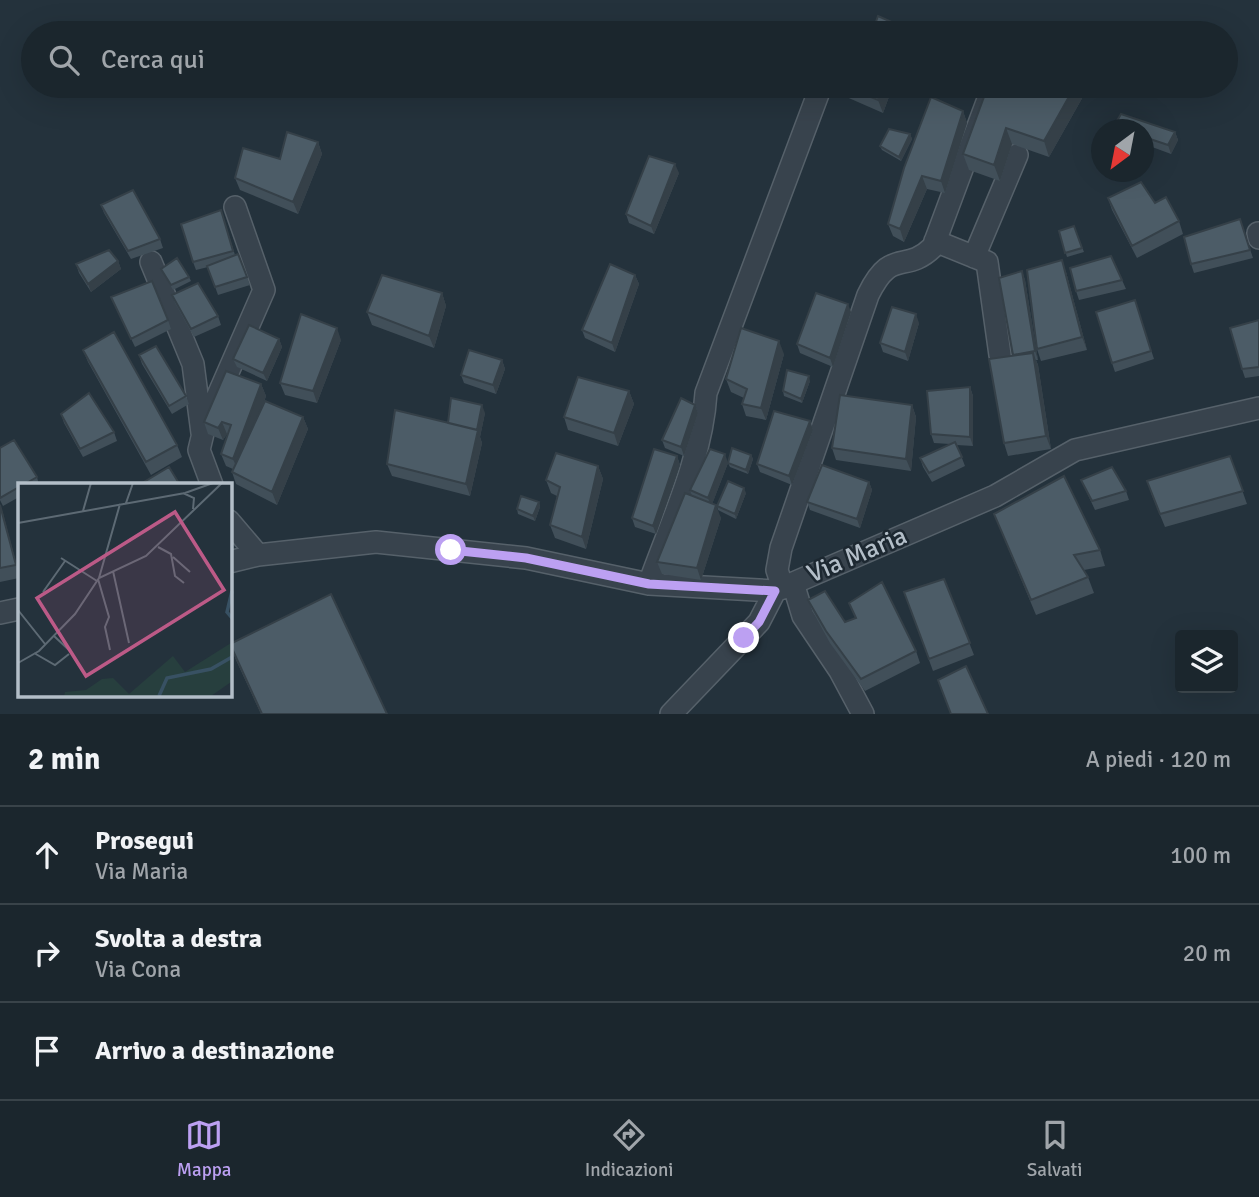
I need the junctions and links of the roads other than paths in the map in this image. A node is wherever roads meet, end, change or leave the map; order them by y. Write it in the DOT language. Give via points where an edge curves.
graph roads {
  1 [pos="817,98"];
  2 [pos="989,98"];
  3 [pos="1017,155"];
  4 [pos="235,207"];
  5 [pos="935,241"];
  6 [pos="974,257"];
  7 [pos="150,262"];
  8 [pos="1000,355"];
  9 [pos="1259,408"];
  10 [pos="203,435"];
  11 [pos="211,483"];
  12 [pos="231,523"];
  13 [pos="258,555"];
  14 [pos="231,562"];
  15 [pos="649,584"];
  16 [pos="784,587"];
  17 [pos="18,609"];
  18 [pos="0,613"];
  19 [pos="671,714"];
  20 [pos="863,714"];
  1 -- 15 [label="street" via="706,393 698,446"];
  2 -- 5 [label="street"];
  3 -- 6 [label="street"];
  4 -- 10 [label="street" via="264,290"];
  5 -- 6 [label="street"];
  5 -- 16 [label="street" via="924,256 887,266 868,295 781,548 776,570"];
  6 -- 8 [label="street" via="987,262"];
  7 -- 10 [label="street" via="193,364"];
  9 -- 16 [label="street, Via Maria" via="1075,450 995,496"];
  10 -- 11 [label="street" via="199,450"];
  12 -- 13 [label="street"];
  13 -- 14 [label="street, Via Maria"];
  13 -- 15 [label="street, Via Maria" via="376,542 526,558"];
  15 -- 16 [label="street, Via Maria"];
  16 -- 19 [label="street" via="759,622"];
  16 -- 20 [label="street"];
  17 -- 18 [label="street"];
}
